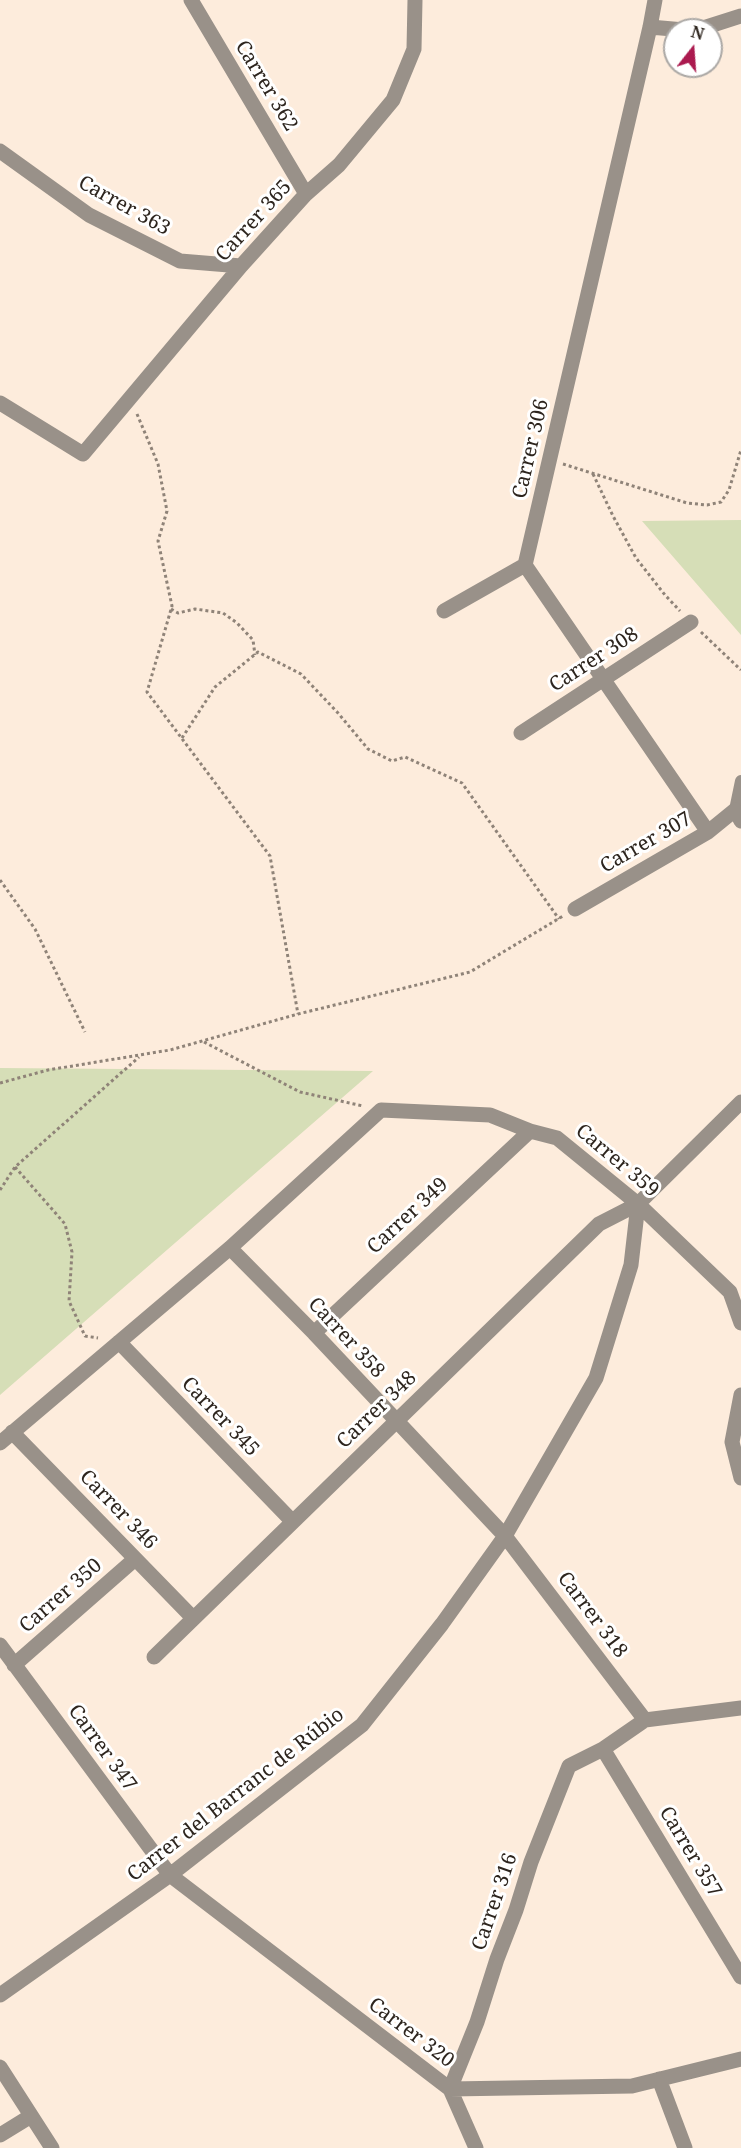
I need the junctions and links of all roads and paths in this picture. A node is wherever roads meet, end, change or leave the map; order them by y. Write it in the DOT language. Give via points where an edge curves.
graph roads {
  1 [pos="191,0"];
  2 [pos="415,0"];
  3 [pos="655,0"];
  4 [pos="741,16"];
  5 [pos="723,22"];
  6 [pos="650,27"];
  7 [pos="663,28"];
  8 [pos="0,151"];
  9 [pos="306,194"];
  10 [pos="241,266"];
  11 [pos="130,398"];
  12 [pos="0,403"];
  13 [pos="741,450"];
  14 [pos="550,460"];
  15 [pos="593,474"];
  16 [pos="525,565"];
  17 [pos="171,609"];
  18 [pos="444,611"];
  19 [pos="691,622"];
  20 [pos="255,655"];
  21 [pos="741,670"];
  22 [pos="604,679"];
  23 [pos="521,733"];
  24 [pos="182,738"];
  25 [pos="741,781"];
  26 [pos="738,815"];
  27 [pos="708,832"];
  28 [pos="0,880"];
  29 [pos="575,909"];
  30 [pos="559,918"];
  31 [pos="298,1014"];
  32 [pos="85,1032"];
  33 [pos="202,1041"];
  34 [pos="140,1057"];
  35 [pos="0,1083"];
  36 [pos="741,1102"];
  37 [pos="381,1110"];
  38 [pos="530,1131"];
  39 [pos="15,1167"];
  40 [pos="0,1190"];
  41 [pos="638,1204"];
  42 [pos="231,1248"];
  43 [pos="741,1323"];
  44 [pos="314,1333"];
  45 [pos="118,1342"];
  46 [pos="741,1395"];
  47 [pos="396,1421"];
  48 [pos="12,1432"];
  49 [pos="0,1443"];
  50 [pos="741,1478"];
  51 [pos="292,1521"];
  52 [pos="505,1536"];
  53 [pos="135,1559"];
  54 [pos="193,1618"];
  55 [pos="0,1645"];
  56 [pos="154,1657"];
  57 [pos="14,1665"];
  58 [pos="741,1708"];
  59 [pos="645,1720"];
  60 [pos="603,1749"];
  61 [pos="170,1875"];
  62 [pos="741,1977"];
  63 [pos="0,1995"];
  64 [pos="741,2059"];
  65 [pos="0,2067"];
  66 [pos="659,2079"];
  67 [pos="450,2089"];
  68 [pos="31,2116"];
  69 [pos="0,2135"];
  70 [pos="52,2148"];
  71 [pos="476,2148"];
  72 [pos="685,2148"];
  1 -- 9 [label="street, Carrer 362"];
  2 -- 9 [label="street, Carrer 365" via="414,49 393,100 339,165"];
  3 -- 6 [label="street, Carrer 306"];
  4 -- 5 [label="street"];
  6 -- 7 [label="street"];
  6 -- 14 [label="street, Carrer 306"];
  8 -- 10 [label="street, Carrer 363" via="89,215 180,261"];
  9 -- 10 [label="street, Carrer 365"];
  10 -- 11 [label="street, Carrer 365"];
  11 -- 12 [label="street, Carrer 365" via="83,454"];
  11 -- 17 [label="path" via="158,464 167,511 158,542"];
  13 -- 15 [label="path" via="729,490 721,502 707,505 687,503"];
  14 -- 15 [label="path"];
  14 -- 16 [label="street, Carrer 306"];
  15 -- 19 [label="path" via="636,558"];
  16 -- 18 [label="street"];
  16 -- 22 [label="street"];
  17 -- 20 [label="path" via="178,613 195,609 223,613 253,640"];
  17 -- 24 [label="path" via="147,692"];
  19 -- 21 [label="path"];
  19 -- 22 [label="street, Carrer 308"];
  20 -- 24 [label="path" via="215,687"];
  20 -- 30 [label="path" via="258,652 301,674 368,749 392,761 405,757 462,783"];
  22 -- 23 [label="street, Carrer 308"];
  22 -- 27 [label="street"];
  24 -- 31 [label="path" via="270,856"];
  25 -- 26 [label="street"];
  26 -- 27 [label="street, Carrer 307"];
  27 -- 29 [label="street, Carrer 307"];
  28 -- 32 [label="path" via="35,929"];
  29 -- 30 [label="path"];
  30 -- 31 [label="path" via="470,972"];
  31 -- 33 [label="path"];
  33 -- 34 [label="path"];
  33 -- 37 [label="path" via="300,1092"];
  34 -- 35 [label="path" via="48,1070"];
  34 -- 39 [label="path"];
  36 -- 41 [label="street"];
  37 -- 38 [label="street, Carrer 359" via="490,1115"];
  37 -- 42 [label="street"];
  38 -- 41 [label="street, Carrer 359" via="557,1138"];
  38 -- 44 [label="street, Carrer 349"];
  39 -- 40 [label="path"];
  39 -- 45 [label="path" via="65,1224 72,1252 69,1301 85,1336"];
  41 -- 43 [label="street, Carrer 359" via="730,1292"];
  41 -- 47 [label="street, Carrer 348" via="599,1224"];
  41 -- 52 [label="street, Carrer del Barranc de Rúbio" via="631,1265 596,1378"];
  42 -- 44 [label="street, Carrer 358"];
  42 -- 45 [label="street"];
  44 -- 47 [label="street, Carrer 358"];
  45 -- 48 [label="street"];
  45 -- 51 [label="street, Carrer 345"];
  46 -- 50 [label="street" via="732,1442"];
  47 -- 51 [label="street, Carrer 348"];
  47 -- 52 [label="street, Carrer 358"];
  48 -- 49 [label="street"];
  48 -- 53 [label="street, Carrer 346"];
  51 -- 54 [label="street, Carrer 348"];
  52 -- 59 [label="street, Carrer 318"];
  52 -- 61 [label="street, Carrer del Barranc de Rúbio" via="362,1725"];
  53 -- 54 [label="street, Carrer 346"];
  53 -- 57 [label="street, Carrer 350"];
  54 -- 56 [label="street, Carrer 348"];
  55 -- 57 [label="street, Carrer 347"];
  57 -- 61 [label="street, Carrer 347"];
  58 -- 59 [label="street"];
  59 -- 60 [label="street, Carrer 316"];
  60 -- 62 [label="street, Carrer 357"];
  60 -- 67 [label="street, Carrer 316" via="569,1766"];
  61 -- 63 [label="street, Carrer del Barranc de Rúbio"];
  61 -- 67 [label="street, Carrer 320"];
  64 -- 66 [label="street, Carrer 320"];
  65 -- 68 [label="street"];
  66 -- 67 [label="street, Carrer 320" via="632,2086"];
  66 -- 72 [label="street"];
  67 -- 71 [label="street"];
  68 -- 69 [label="street"];
  68 -- 70 [label="street"];
}
